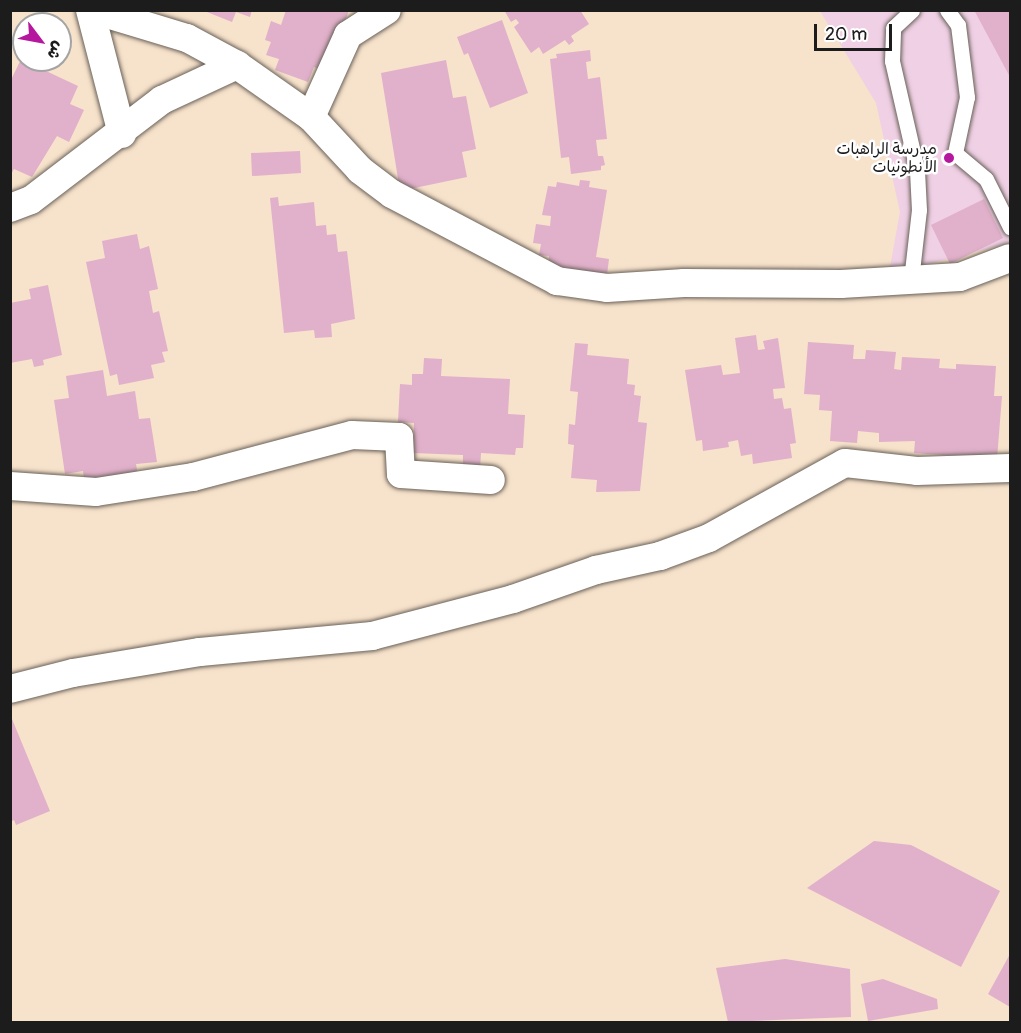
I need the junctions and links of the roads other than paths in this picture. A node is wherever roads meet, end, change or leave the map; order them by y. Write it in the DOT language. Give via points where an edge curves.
graph roads {
  1 [pos="90,10"];
  2 [pos="94,10"];
  3 [pos="387,10"];
  4 [pos="912,10"];
  5 [pos="948,10"];
  6 [pos="237,65"];
  7 [pos="311,117"];
  8 [pos="122,134"];
  9 [pos="10,208"];
  10 [pos="1011,227"];
  11 [pos="1011,258"];
  12 [pos="911,280"];
  13 [pos="1011,468"];
  14 [pos="491,480"];
  15 [pos="10,486"];
  16 [pos="10,689"];
  1 -- 8 [label="street"];
  2 -- 6 [label="street" via="187,38"];
  3 -- 7 [label="street" via="348,35"];
  4 -- 12 [label="lane" via="893,28 892,62 917,170 919,210"];
  5 -- 10 [label="lane" via="958,25 967,97 955,153 986,179"];
  6 -- 7 [label="street"];
  6 -- 8 [label="street" via="162,100"];
  7 -- 12 [label="street" via="360,170 392,194 558,281 607,288"];
  8 -- 9 [label="street" via="32,200"];
  11 -- 12 [label="street" via="960,277"];
  13 -- 16 [label="street" via="917,471 845,463 710,538 660,556 596,570 513,599 372,636 200,652 73,673"];
  14 -- 15 [label="street" via="400,474 399,436 352,435 193,477 96,492"];
}
